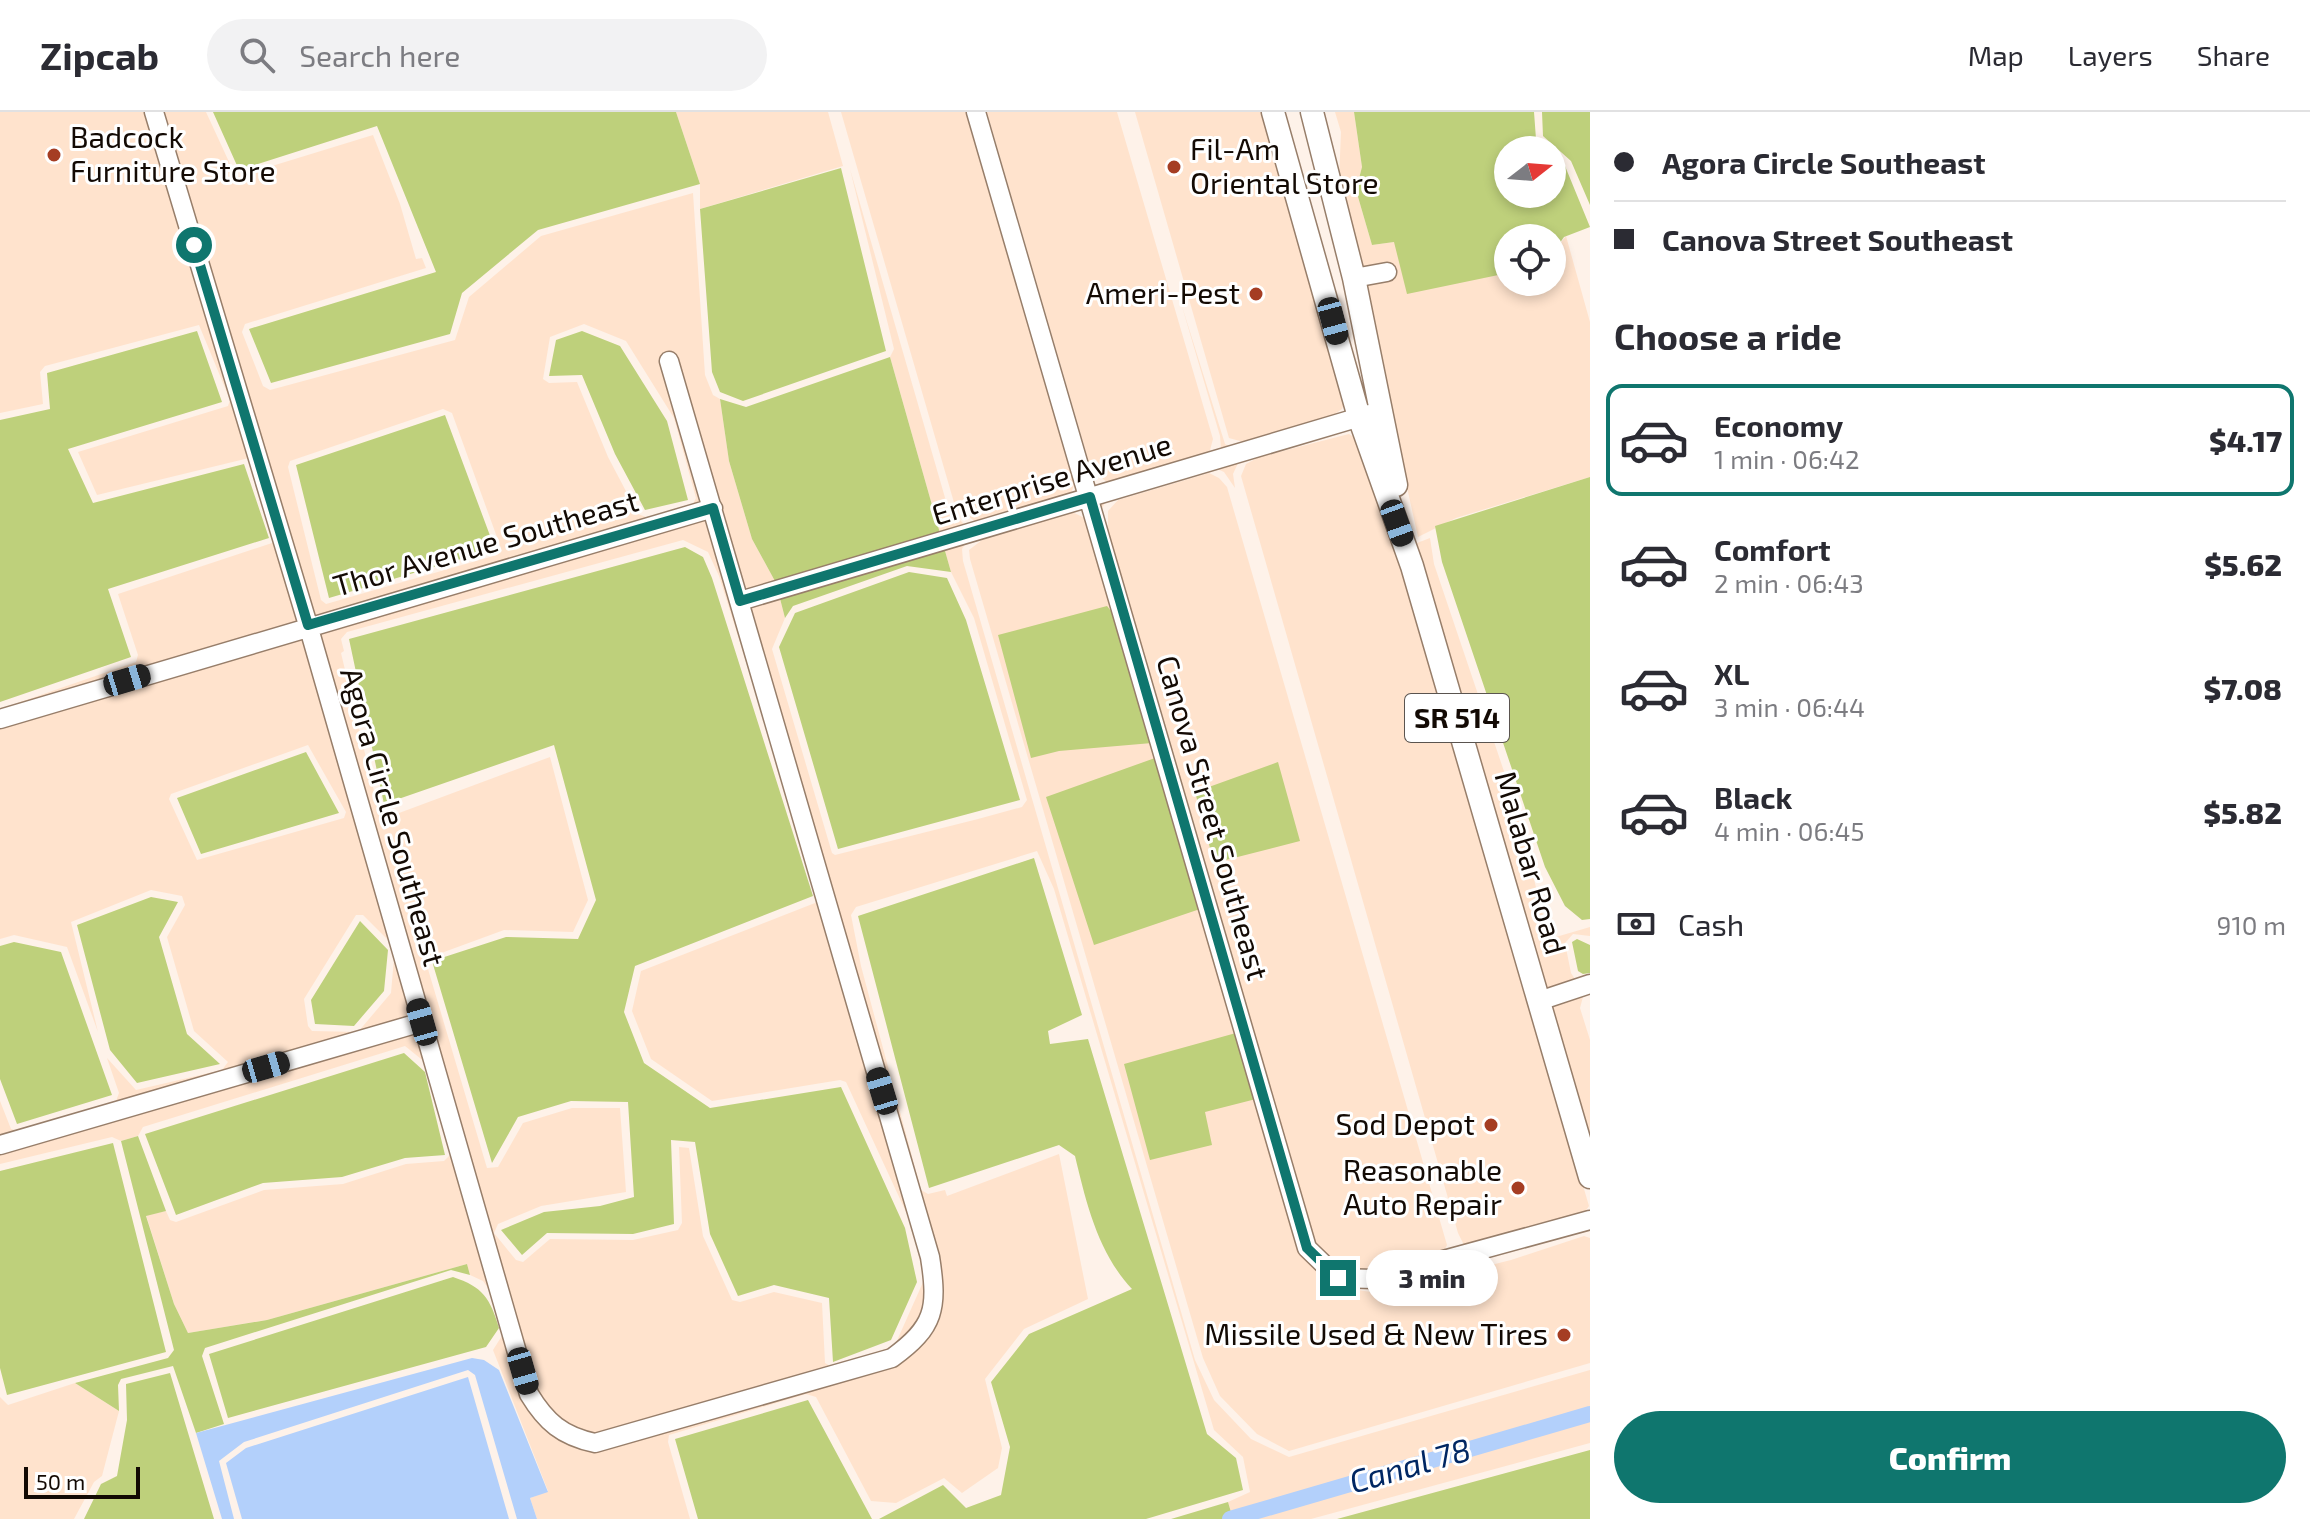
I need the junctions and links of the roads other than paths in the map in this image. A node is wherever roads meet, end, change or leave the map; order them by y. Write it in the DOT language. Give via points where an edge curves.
graph roads {
  1 [pos="154,112"];
  2 [pos="976,112"];
  3 [pos="1273,112"];
  4 [pos="1312,112"];
  5 [pos="1288,164"];
  6 [pos="1387,272"];
  7 [pos="1354,278"];
  8 [pos="669,361"];
  9 [pos="1370,414"];
  10 [pos="1090,497"];
  11 [pos="713,508"];
  12 [pos="740,601"];
  13 [pos="308,625"];
  14 [pos="0,719"];
  15 [pos="1590,984"];
  16 [pos="1539,1001"];
  17 [pos="422,1022"];
  18 [pos="0,1145"];
  19 [pos="1590,1177"];
  20 [pos="1590,1220"];
  1 -- 13 [label="street, Agora Circle Southeast"];
  2 -- 10 [label="street, Canova Street Southeast"];
  3 -- 5 [label="main road, Malabar Road / SR 514"];
  4 -- 7 [label="main road, Malabar Road / SR 514"];
  5 -- 7 [label="main road" via="1300,182 1326,271"];
  5 -- 9 [label="main road, Malabar Road / SR 514"];
  6 -- 7 [label="street"];
  7 -- 9 [label="main road, Malabar Road / SR 514"];
  8 -- 11 [label="street, Agora Circle Southeast"];
  9 -- 10 [label="street, Enterprise Avenue"];
  9 -- 16 [label="main road, Malabar Road / SR 514"];
  10 -- 12 [label="street, Enterprise Avenue"];
  10 -- 20 [label="street, Canova Street Southeast" via="1307,1248 1338,1278 1374,1279"];
  11 -- 12 [label="street, Agora Circle Southeast"];
  11 -- 13 [label="street, Thor Avenue Southeast"];
  12 -- 17 [label="street, Agora Circle Southeast" via="930,1257 932,1317 917,1340 892,1358 618,1439 595,1443 571,1438 545,1419 529,1394"];
  13 -- 14 [label="street, Thor Avenue Southeast"];
  13 -- 17 [label="street, Agora Circle Southeast"];
  15 -- 16 [label="street"];
  16 -- 19 [label="main road, Malabar Road / SR 514"];
  17 -- 18 [label="street"];
}
